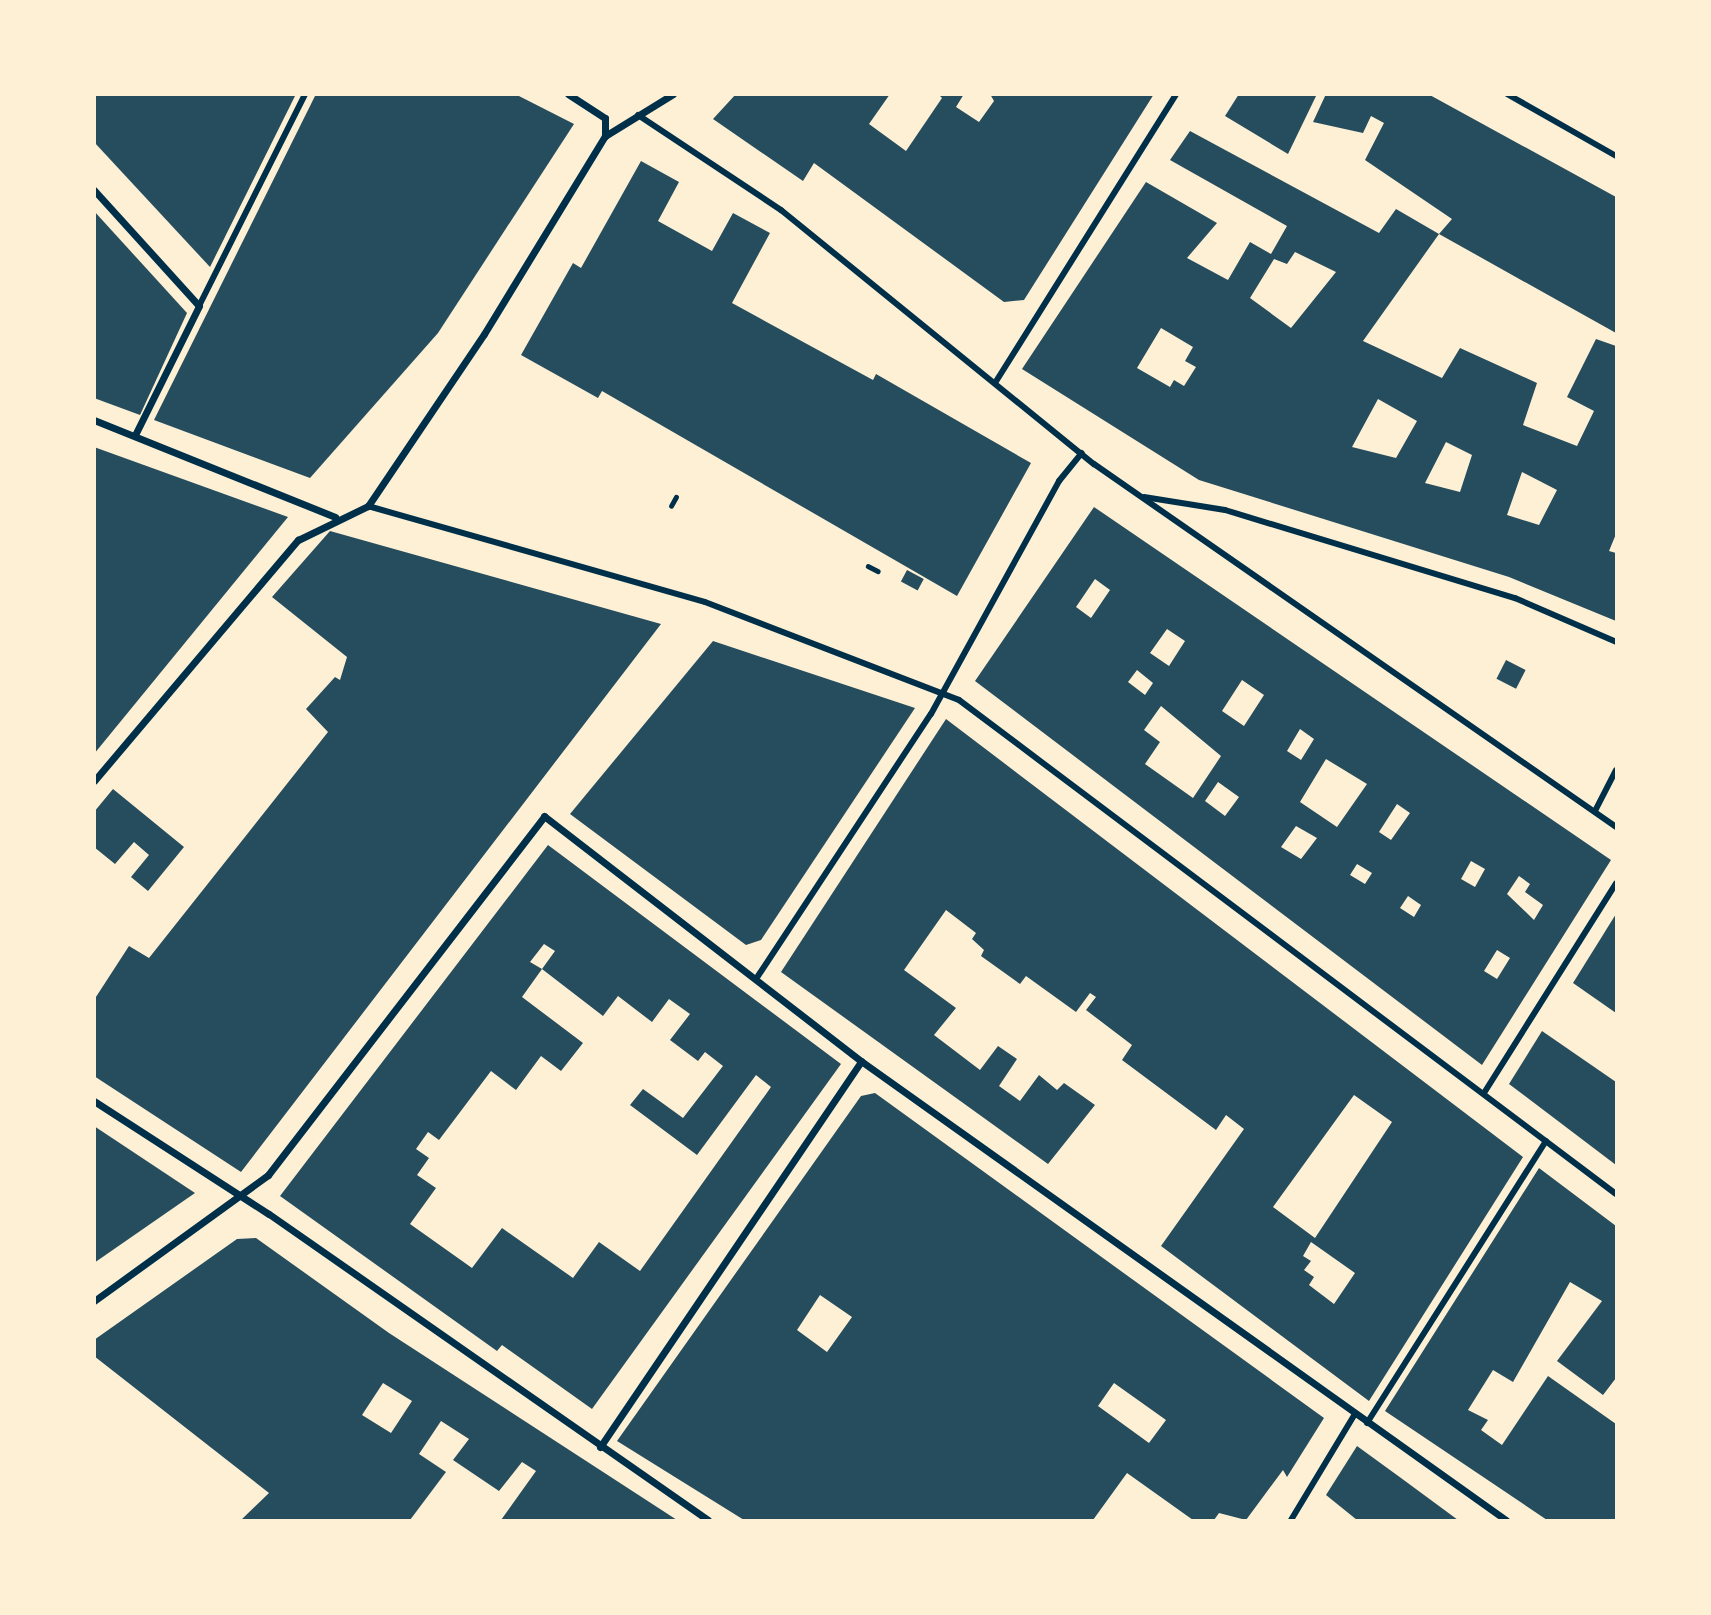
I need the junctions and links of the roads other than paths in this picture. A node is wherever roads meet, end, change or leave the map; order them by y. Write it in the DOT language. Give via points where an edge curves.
graph roads {
  1 [pos="305,94"];
  2 [pos="568,94"];
  3 [pos="673,94"];
  4 [pos="1176,94"];
  5 [pos="1507,94"];
  6 [pos="658,98"];
  7 [pos="638,115"];
  8 [pos="605,135"];
  9 [pos="1616,156"];
  10 [pos="94,190"];
  11 [pos="199,306"];
  12 [pos="995,383"];
  13 [pos="94,420"];
  14 [pos="135,435"];
  15 [pos="1082,453"];
  16 [pos="1142,497"];
  17 [pos="368,506"];
  18 [pos="335,517"];
  19 [pos="1616,642"];
  20 [pos="943,693"];
  21 [pos="1616,770"];
  22 [pos="94,781"];
  23 [pos="1595,811"];
  24 [pos="1616,827"];
  25 [pos="1616,883"];
  26 [pos="758,976"];
  27 [pos="862,1061"];
  28 [pos="1484,1093"];
  29 [pos="94,1101"];
  30 [pos="1546,1141"];
  31 [pos="1616,1194"];
  32 [pos="244,1198"];
  33 [pos="94,1301"];
  34 [pos="1355,1413"];
  35 [pos="1367,1423"];
  36 [pos="600,1447"];
  37 [pos="708,1521"];
  38 [pos="1291,1521"];
  39 [pos="1506,1521"];
  1 -- 11 [label="street"];
  2 -- 8 [label="street" via="605,118"];
  3 -- 6 [label="street"];
  4 -- 12 [label="street"];
  5 -- 9 [label="street"];
  6 -- 7 [label="street"];
  7 -- 8 [label="street"];
  7 -- 12 [label="street" via="781,210"];
  8 -- 17 [label="street" via="484,334"];
  10 -- 11 [label="street"];
  11 -- 14 [label="street"];
  12 -- 15 [label="street"];
  13 -- 14 [label="street"];
  14 -- 18 [label="street"];
  15 -- 16 [label="street"];
  15 -- 20 [label="street" via="1059,481"];
  16 -- 19 [label="street" via="1225,510 1502,594"];
  16 -- 23 [label="street"];
  17 -- 18 [label="street"];
  17 -- 20 [label="street" via="705,602"];
  18 -- 22 [label="street" via="298,540"];
  20 -- 26 [label="street"];
  20 -- 28 [label="street" via="959,700"];
  21 -- 23 [label="street"];
  23 -- 24 [label="street"];
  25 -- 28 [label="street"];
  26 -- 27 [label="street"];
  26 -- 32 [label="street" via="544,816"];
  27 -- 34 [label="street"];
  27 -- 36 [label="street"];
  28 -- 30 [label="street"];
  29 -- 32 [label="street"];
  30 -- 31 [label="street"];
  30 -- 35 [label="street"];
  32 -- 33 [label="street"];
  32 -- 36 [label="street"];
  34 -- 35 [label="street"];
  34 -- 38 [label="street"];
  35 -- 39 [label="street"];
  36 -- 37 [label="street"];
}
